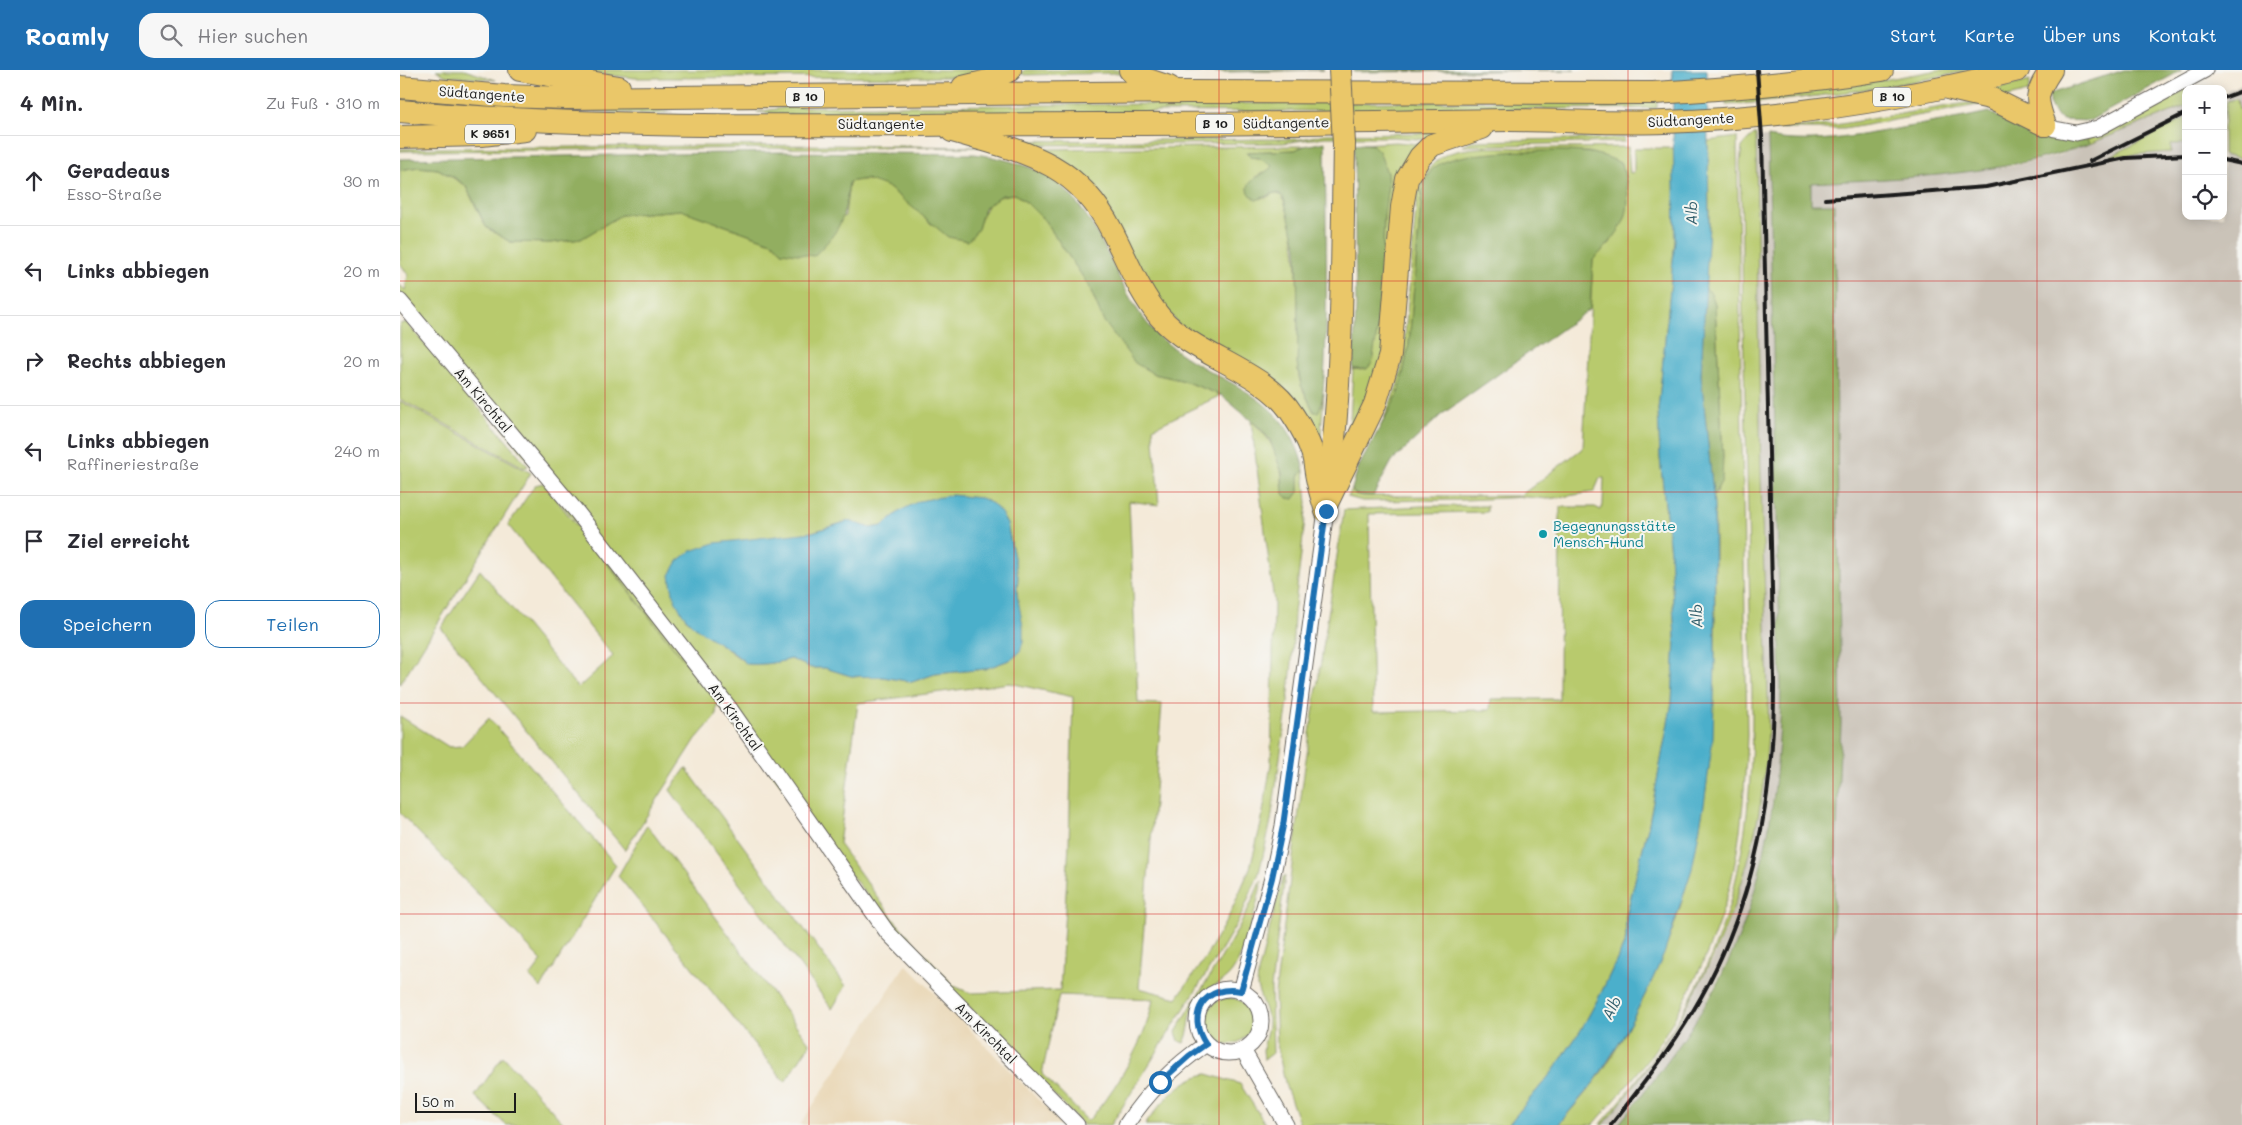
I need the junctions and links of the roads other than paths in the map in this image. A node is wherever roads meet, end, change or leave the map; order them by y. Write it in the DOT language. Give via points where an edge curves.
graph roads {
  1 [pos="520,70"];
  2 [pos="1010,70"];
  3 [pos="1130,70"];
  4 [pos="1340,70"];
  5 [pos="1882,70"];
  6 [pos="2018,70"];
  7 [pos="2051,70"];
  8 [pos="2205,70"];
  9 [pos="400,87"];
  10 [pos="1945,87"];
  11 [pos="1187,92"];
  12 [pos="926,96"];
  13 [pos="684,98"];
  14 [pos="400,111"];
  15 [pos="1503,120"];
  16 [pos="578,123"];
  17 [pos="927,124"];
  18 [pos="2045,125"];
  19 [pos="400,137"];
  20 [pos="400,301"];
  21 [pos="1326,507"];
  22 [pos="1241,991"];
  23 [pos="1206,1044"];
  24 [pos="1243,1050"];
  25 [pos="1077,1125"];
  26 [pos="1126,1125"];
  27 [pos="1286,1125"];
  1 -- 13 [label="highway"];
  2 -- 12 [label="highway" via="988,81"];
  3 -- 11 [label="highway" via="1136,76"];
  4 -- 21 [label="highway, bridge" via="1344,144 1338,377"];
  5 -- 11 [label="highway, Südtangente / B 10" via="1803,82 1653,93"];
  6 -- 10 [label="highway, Südtangente / B 10"];
  7 -- 18 [label="highway" via="2037,94"];
  8 -- 18 [label="street" via="2094,130 2076,133"];
  9 -- 13 [label="highway, Südtangente / B 10" via="513,96"];
  10 -- 15 [label="highway, Südtangente / B 10" via="1831,107 1724,119 1653,123"];
  10 -- 18 [label="highway" via="1990,98"];
  11 -- 12 [label="highway, Südtangente / B 10"];
  12 -- 13 [label="highway, Südtangente / B 10"];
  14 -- 16 [label="highway, Südtangente / B 10"];
  15 -- 17 [label="highway, Südtangente / B 10"];
  15 -- 21 [label="highway" via="1432,145 1420,157 1407,179 1390,355 1374,404"];
  16 -- 17 [label="highway, Südtangente / B 10"];
  16 -- 19 [label="highway, K 9651" via="482,135"];
  17 -- 21 [label="highway" via="1018,150 1063,171 1080,186 1092,198 1111,228 1144,293 1161,318 1210,355 1275,395 1292,413 1313,454"];
  20 -- 25 [label="street, Am Kirchtal" via="577,512 728,706 886,932"];
  21 -- 22 [label="street" via="1283,826"];
  22 -- 23 [label="street" via="1219,990 1202,1004 1197,1024"];
  22 -- 24 [label="street" via="1257,1004 1261,1014 1258,1035"];
  23 -- 24 [label="street" via="1230,1054"];
  23 -- 26 [label="street" via="1148,1094"];
  24 -- 27 [label="street"];
}
